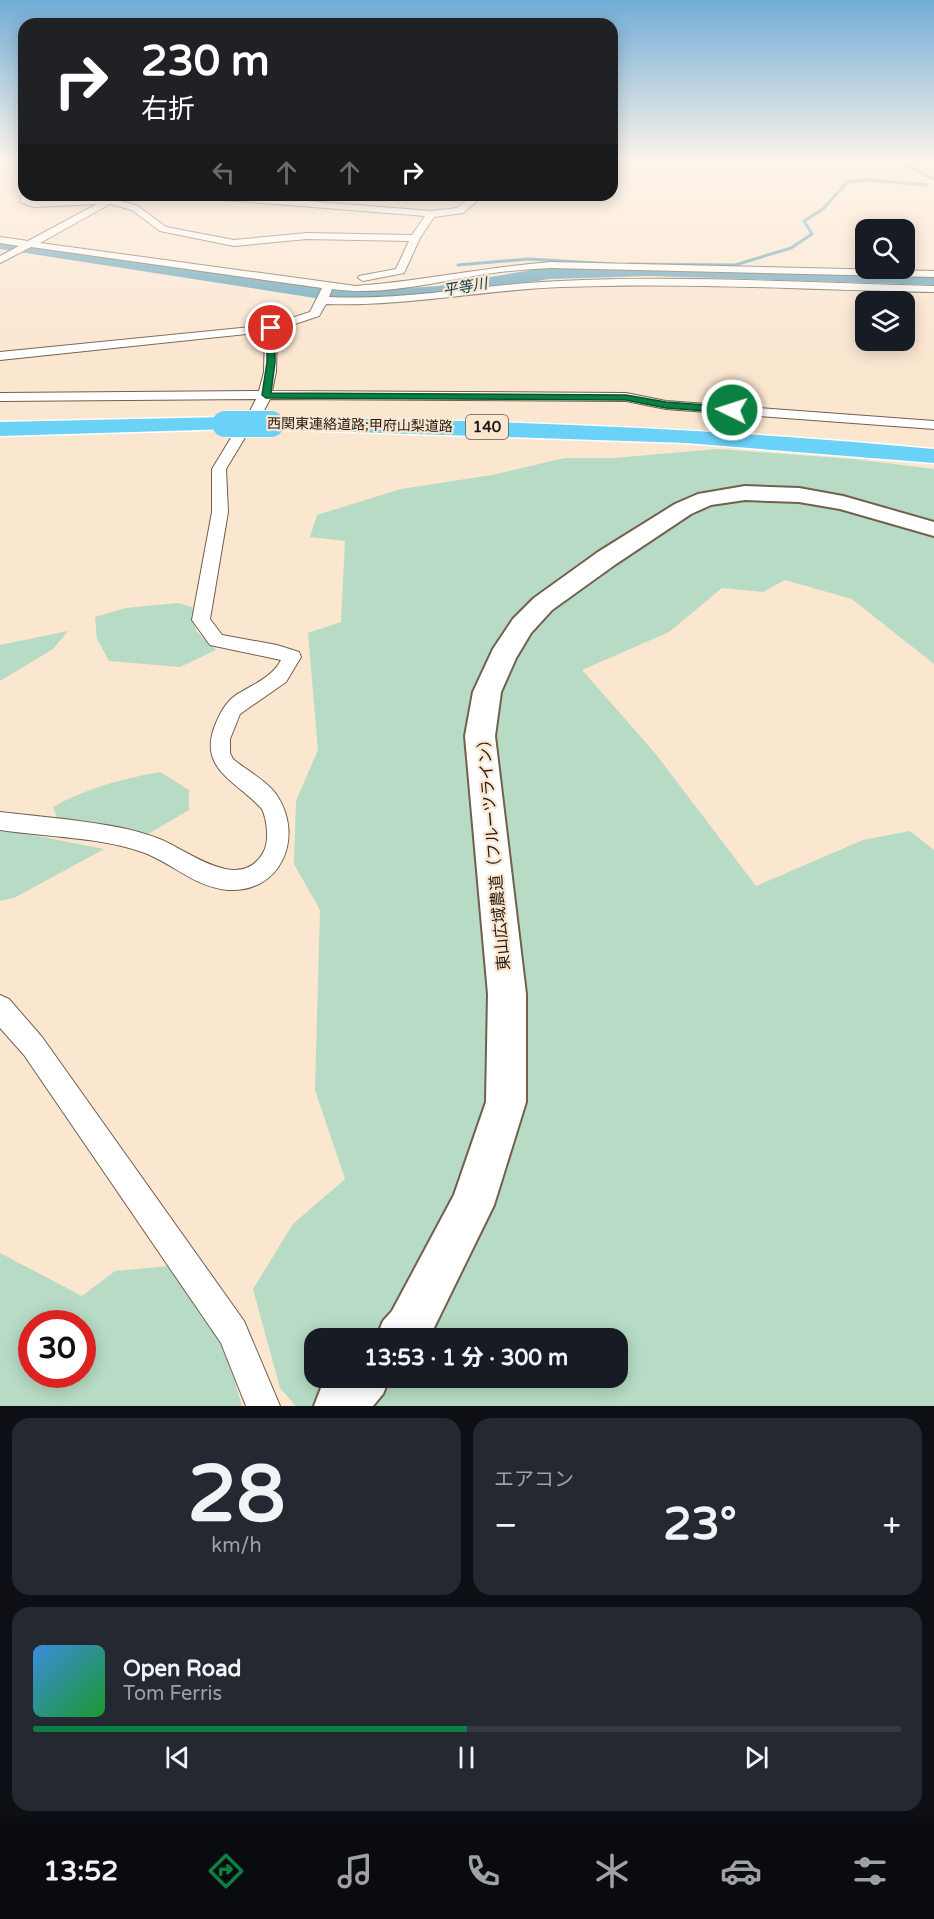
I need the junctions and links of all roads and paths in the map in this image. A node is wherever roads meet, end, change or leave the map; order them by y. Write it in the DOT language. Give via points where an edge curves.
graph roads {
  1 [pos="64,226"];
  2 [pos="158,226"];
  3 [pos="423,226"];
  4 [pos="415,238"];
  5 [pos="0,240"];
  6 [pos="32,243"];
  7 [pos="1,260"];
  8 [pos="551,266"];
  9 [pos="934,274"];
  10 [pos="559,284"];
  11 [pos="329,287"];
  12 [pos="934,289"];
  13 [pos="322,300"];
  14 [pos="271,328"];
  15 [pos="0,356"];
  16 [pos="266,395"];
  17 [pos="0,397"];
  18 [pos="263,419"];
  19 [pos="934,425"];
  20 [pos="233,428"];
  21 [pos="0,429"];
  22 [pos="933,454"];
  23 [pos="934,529"];
  24 [pos="0,821"];
  25 [pos="0,1008"];
  26 [pos="409,1328"];
  27 [pos="356,1388"];
  28 [pos="263,1406"];
  29 [pos="339,1406"];
  1 -- 6 [label="street"];
  2 -- 4 [label="street" via="234,243 307,236"];
  3 -- 4 [label="street"];
  4 -- 11 [label="street" via="400,271"];
  5 -- 6 [label="street"];
  6 -- 7 [label="street"];
  6 -- 11 [label="street"];
  8 -- 9 [label="street"];
  8 -- 10 [label="street"];
  8 -- 11 [label="street" via="500,269 397,286"];
  10 -- 12 [label="street"];
  10 -- 13 [label="street" via="396,302"];
  11 -- 13 [label="street"];
  13 -- 14 [label="street" via="315,314"];
  14 -- 15 [label="street"];
  14 -- 16 [label="street"];
  16 -- 17 [label="street"];
  16 -- 18 [label="street"];
  16 -- 19 [label="street" via="626,397 666,405"];
  18 -- 20 [label="highway, 西関東連絡道路;甲府山梨道路 / 140, bridge"];
  18 -- 22 [label="highway, 西関東連絡道路;甲府山梨道路 / 140" via="704,436"];
  20 -- 21 [label="highway, 西関東連絡道路;甲府山梨道路 / 140"];
  20 -- 24 [label="street" via="219,469 220,512 201,620 216,640 291,657 282,676 235,705 220,739 221,755 230,771 267,796 278,815 276,854 252,877 225,880 145,843"];
  23 -- 26 [label="street, 東山広域農道（フルーツライン）" via="799,495 745,493 706,499 683,509 571,583 543,604 516,636 487,692 480,736 507,994 506,1102 472,1205"];
  25 -- 28 [label="street" via="33,1046 233,1332"];
  27 -- 29 [label="street"];
}
